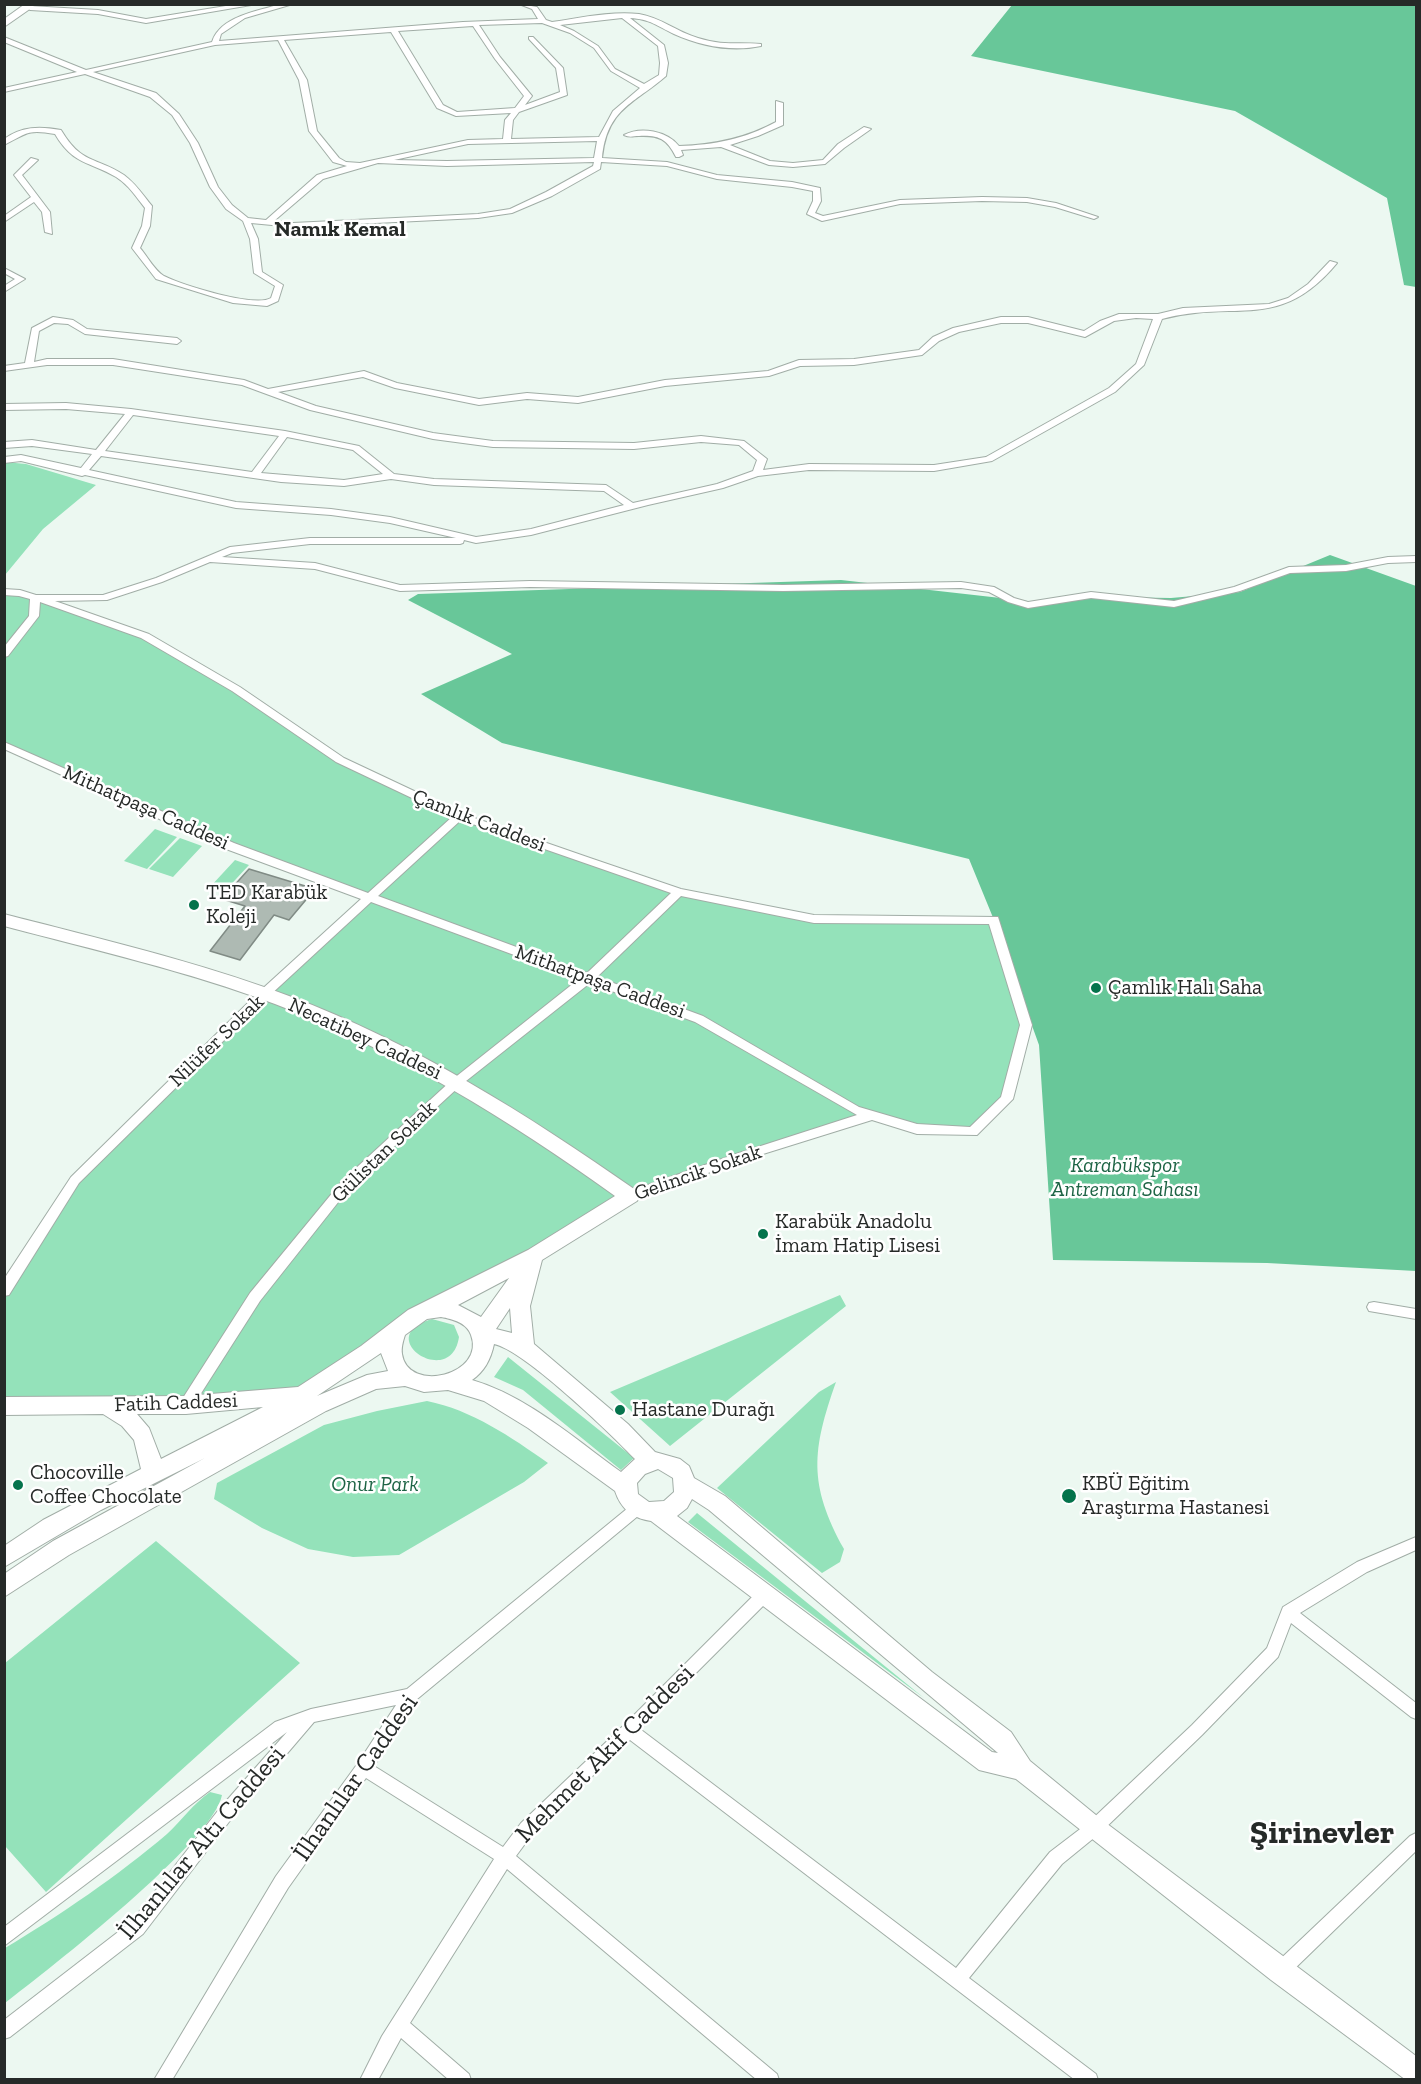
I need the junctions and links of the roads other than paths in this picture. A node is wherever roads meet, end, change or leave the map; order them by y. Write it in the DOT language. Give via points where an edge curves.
graph roads {
  1 [pos="254,4"];
  2 [pos="290,4"];
  3 [pos="522,4"];
  4 [pos="31,6"];
  5 [pos="274,6"];
  6 [pos="625,17"];
  7 [pos="543,21"];
  8 [pos="4,24"];
  9 [pos="475,24"];
  10 [pos="551,24"];
  11 [pos="394,30"];
  12 [pos="280,38"];
  13 [pos="531,38"];
  14 [pos="4,39"];
  15 [pos="215,44"];
  16 [pos="759,45"];
  17 [pos="88,73"];
  18 [pos="644,87"];
  19 [pos="4,90"];
  20 [pos="779,103"];
  21 [pos="517,110"];
  22 [pos="867,129"];
  23 [pos="628,135"];
  24 [pos="601,139"];
  25 [pos="507,140"];
  26 [pos="4,143"];
  27 [pos="723,145"];
  28 [pos="677,148"];
  29 [pos="34,160"];
  30 [pos="597,160"];
  31 [pos="376,161"];
  32 [pos="360,165"];
  33 [pos="687,168"];
  34 [pos="34,198"];
  35 [pos="1095,217"];
  36 [pos="4,220"];
  37 [pos="246,220"];
  38 [pos="268,222"];
  39 [pos="48,231"];
  40 [pos="1333,263"];
  41 [pos="4,270"];
  42 [pos="4,290"];
  43 [pos="1158,317"];
  44 [pos="177,341"];
  45 [pos="29,365"];
  46 [pos="4,369"];
  47 [pos="268,392"];
  48 [pos="4,407"];
  49 [pos="131,412"];
  50 [pos="285,434"];
  51 [pos="4,445"];
  52 [pos="98,452"];
  53 [pos="4,460"];
  54 [pos="82,473"];
  55 [pos="757,473"];
  56 [pos="255,475"];
  57 [pos="391,476"];
  58 [pos="632,506"];
  59 [pos="476,540"];
  60 [pos="209,559"];
  61 [pos="1416,559"];
  62 [pos="4,592"];
  63 [pos="35,598"];
  64 [pos="4,654"];
  65 [pos="4,745"];
  66 [pos="459,816"];
  67 [pos="680,892"];
  68 [pos="369,897"];
  69 [pos="4,920"];
  70 [pos="994,920"];
  71 [pos="589,978"];
  72 [pos="264,994"];
  73 [pos="457,1082"];
  74 [pos="872,1115"];
  75 [pos="630,1196"];
  76 [pos="536,1255"];
  77 [pos="4,1292"];
  78 [pos="1374,1307"];
  79 [pos="432,1310"];
  80 [pos="1416,1314"];
  81 [pos="395,1332"];
  82 [pos="481,1334"];
  83 [pos="524,1348"];
  84 [pos="405,1377"];
  85 [pos="449,1382"];
  86 [pos="347,1390"];
  87 [pos="305,1396"];
  88 [pos="186,1405"];
  89 [pos="4,1406"];
  90 [pos="106,1406"];
  91 [pos="650,1461"];
  92 [pos="152,1474"];
  93 [pos="686,1484"];
  94 [pos="626,1487"];
  95 [pos="648,1510"];
  96 [pos="1416,1544"];
  97 [pos="4,1558"];
  98 [pos="4,1587"];
  99 [pos="764,1595"];
  100 [pos="1288,1612"];
  101 [pos="411,1695"];
  102 [pos="1416,1712"];
  103 [pos="311,1716"];
  104 [pos="629,1730"];
  105 [pos="364,1768"];
  106 [pos="1022,1769"];
  107 [pos="1094,1828"];
  108 [pos="1416,1841"];
  109 [pos="505,1857"];
  110 [pos="4,1938"];
  111 [pos="1280,1971"];
  112 [pos="958,1979"];
  113 [pos="399,2025"];
  114 [pos="4,2031"];
  115 [pos="1416,2072"];
  116 [pos="162,2079"];
  117 [pos="368,2079"];
  118 [pos="463,2079"];
  119 [pos="771,2079"];
  120 [pos="1090,2079"];
  1 -- 4 [label="street" via="146,21"];
  2 -- 5 [label="street"];
  3 -- 7 [label="street" via="535,8"];
  4 -- 8 [label="street"];
  5 -- 15 [label="street" via="243,17 218,33"];
  6 -- 10 [label="street"];
  6 -- 16 [label="street" via="650,18 708,44 738,48"];
  6 -- 18 [label="street" via="661,45 662,76"];
  7 -- 9 [label="street"];
  7 -- 10 [label="street"];
  9 -- 11 [label="street"];
  9 -- 21 [label="street" via="528,96"];
  10 -- 18 [label="street" via="596,47 614,70"];
  11 -- 12 [label="street"];
  11 -- 21 [label="street" via="440,106 456,114"];
  12 -- 15 [label="street"];
  12 -- 32 [label="street" via="303,80 313,131 336,160"];
  13 -- 21 [label="street" via="559,68 564,93"];
  14 -- 17 [label="street"];
  15 -- 17 [label="street"];
  17 -- 19 [label="street"];
  17 -- 37 [label="street" via="153,94 175,114 194,143 214,187 229,207"];
  18 -- 24 [label="street" via="611,117"];
  20 -- 27 [label="street" via="780,123 760,135"];
  21 -- 25 [label="street" via="509,120"];
  22 -- 27 [label="street" via="825,162 769,163"];
  23 -- 28 [label="street" via="650,131 667,138"];
  24 -- 25 [label="street"];
  24 -- 30 [label="street"];
  25 -- 31 [label="street" via="468,142"];
  26 -- 37 [label="street" via="16,132 58,132 64,147 80,160 127,182 149,208 136,248 159,277 233,301 267,304 275,299 279,285 258,273 254,239"];
  27 -- 28 [label="street"];
  28 -- 33 [label="street"];
  29 -- 34 [label="street" via="18,175"];
  30 -- 31 [label="street" via="410,164"];
  30 -- 33 [label="street"];
  30 -- 38 [label="street" via="597,167 512,211 343,224"];
  31 -- 32 [label="street"];
  32 -- 38 [label="street" via="320,177"];
  33 -- 35 [label="street" via="718,177 797,184 817,190 811,214 822,219 900,202 982,199 1036,202"];
  34 -- 36 [label="street"];
  34 -- 39 [label="street" via="45,212"];
  37 -- 38 [label="street"];
  40 -- 43 [label="street" via="1301,294 1271,308 1177,310"];
  41 -- 42 [label="street" via="21,279"];
  43 -- 47 [label="street" via="1130,315 1104,320 1085,334 1028,320 1001,320 956,330 936,339 922,352 854,362 799,363 769,373 665,383 578,400 527,396 479,402 395,385 364,374"];
  43 -- 55 [label="street" via="1140,365 1112,390 988,459 934,468 810,467"];
  44 -- 45 [label="street" via="85,331 70,322 54,320 35,330"];
  45 -- 46 [label="street"];
  45 -- 47 [label="street" via="113,362 244,383"];
  47 -- 55 [label="street" via="313,408 433,436 493,444 634,446 701,439 741,443 762,459"];
  48 -- 49 [label="street" via="66,406"];
  49 -- 50 [label="street"];
  49 -- 52 [label="street"];
  50 -- 56 [label="street"];
  50 -- 57 [label="street" via="356,448"];
  51 -- 52 [label="street" via="32,443"];
  52 -- 54 [label="street"];
  52 -- 56 [label="street"];
  53 -- 54 [label="street" via="21,458"];
  54 -- 59 [label="street" via="236,505 390,520"];
  55 -- 58 [label="street" via="720,486"];
  56 -- 57 [label="street" via="344,483"];
  57 -- 58 [label="street" via="434,482 606,488"];
  58 -- 59 [label="street" via="531,532"];
  59 -- 60 [label="street" via="310,541 230,550"];
  60 -- 61 [label="street" via="315,566 400,588 530,584 783,588 961,585 991,589 1028,605 1091,595 1174,604 1237,589 1289,570 1337,569"];
  60 -- 63 [label="street" via="104,598"];
  62 -- 63 [label="street, Çamlık Caddesi"];
  63 -- 64 [label="street" via="34,615"];
  63 -- 66 [label="street, Çamlık Caddesi" via="145,636 236,689 340,760"];
  65 -- 68 [label="street, Mithatpaşa Caddesi" via="230,846"];
  66 -- 67 [label="street, Çamlık Caddesi"];
  66 -- 68 [label="street, Nilüfer Sokak"];
  67 -- 70 [label="street, Çamlık Caddesi" via="814,919"];
  67 -- 71 [label="street, Gülistan Sokak"];
  68 -- 71 [label="street, Mithatpaşa Caddesi"];
  68 -- 72 [label="street, Nilüfer Sokak"];
  69 -- 72 [label="street, Necatibey Caddesi" via="227,980"];
  70 -- 74 [label="street, Mithatpaşa Caddesi" via="1026,1025 1007,1100 973,1132 917,1129"];
  71 -- 73 [label="street, Gülistan Sokak"];
  71 -- 74 [label="street, Mithatpaşa Caddesi" via="699,1019 855,1110"];
  72 -- 73 [label="street, Necatibey Caddesi" via="381,1042"];
  72 -- 77 [label="street, Nilüfer Sokak" via="75,1180"];
  73 -- 75 [label="street, Necatibey Caddesi" via="557,1143"];
  73 -- 88 [label="street, Gülistan Sokak" via="347,1183 255,1297"];
  74 -- 75 [label="street, Gelincik Sokak"];
  75 -- 76 [label="street, Gelincik Sokak"];
  76 -- 79 [label="street, Gelincik Sokak"];
  76 -- 82 [label="street"];
  76 -- 83 [label="street" via="520,1306"];
  78 -- 80 [label="street"];
  79 -- 81 [label="street" via="411,1318"];
  79 -- 82 [label="street" via="461,1312"];
  81 -- 84 [label="street" via="390,1356"];
  81 -- 87 [label="street"];
  82 -- 83 [label="street" via="503,1338"];
  82 -- 85 [label="street" via="482,1355 475,1366"];
  83 -- 91 [label="street" via="621,1430"];
  84 -- 85 [label="street" via="426,1384"];
  84 -- 86 [label="street"];
  85 -- 94 [label="street" via="490,1395"];
  86 -- 87 [label="street, Fatih Caddesi"];
  86 -- 98 [label="street" via="61,1548"];
  87 -- 88 [label="street, Fatih Caddesi"];
  87 -- 92 [label="street"];
  88 -- 90 [label="street, Fatih Caddesi"];
  89 -- 90 [label="street, Fatih Caddesi"];
  90 -- 92 [label="street" via="129,1417 142,1432 152,1454"];
  91 -- 93 [label="street" via="674,1465"];
  91 -- 94 [label="street" via="630,1473"];
  92 -- 97 [label="street" via="56,1523"];
  93 -- 95 [label="street" via="675,1506"];
  93 -- 106 [label="street" via="717,1503 924,1679 1003,1740"];
  94 -- 95 [label="street" via="632,1502"];
  95 -- 99 [label="street"];
  95 -- 101 [label="street, İlhanlılar Caddesi"];
  96 -- 100 [label="street" via="1362,1568"];
  99 -- 104 [label="street, Mehmet Akif Caddesi"];
  99 -- 106 [label="street" via="987,1762"];
  100 -- 102 [label="street"];
  100 -- 107 [label="street" via="1273,1652"];
  101 -- 103 [label="street"];
  101 -- 105 [label="street, İlhanlılar Caddesi"];
  103 -- 110 [label="street" via="280,1727"];
  103 -- 114 [label="street, İlhanlılar Altı Caddesi" via="226,1813 137,1928"];
  104 -- 109 [label="street, Mehmet Akif Caddesi" via="527,1828"];
  104 -- 112 [label="street"];
  105 -- 109 [label="street"];
  105 -- 116 [label="street, İlhanlılar Caddesi" via="282,1882"];
  106 -- 107 [label="street"];
  107 -- 111 [label="street"];
  107 -- 112 [label="street" via="1056,1858"];
  108 -- 111 [label="street"];
  109 -- 113 [label="street, Mehmet Akif Caddesi"];
  109 -- 119 [label="street"];
  111 -- 115 [label="street"];
  112 -- 120 [label="street"];
  113 -- 117 [label="street, Mehmet Akif Caddesi"];
  113 -- 118 [label="street"];
}
